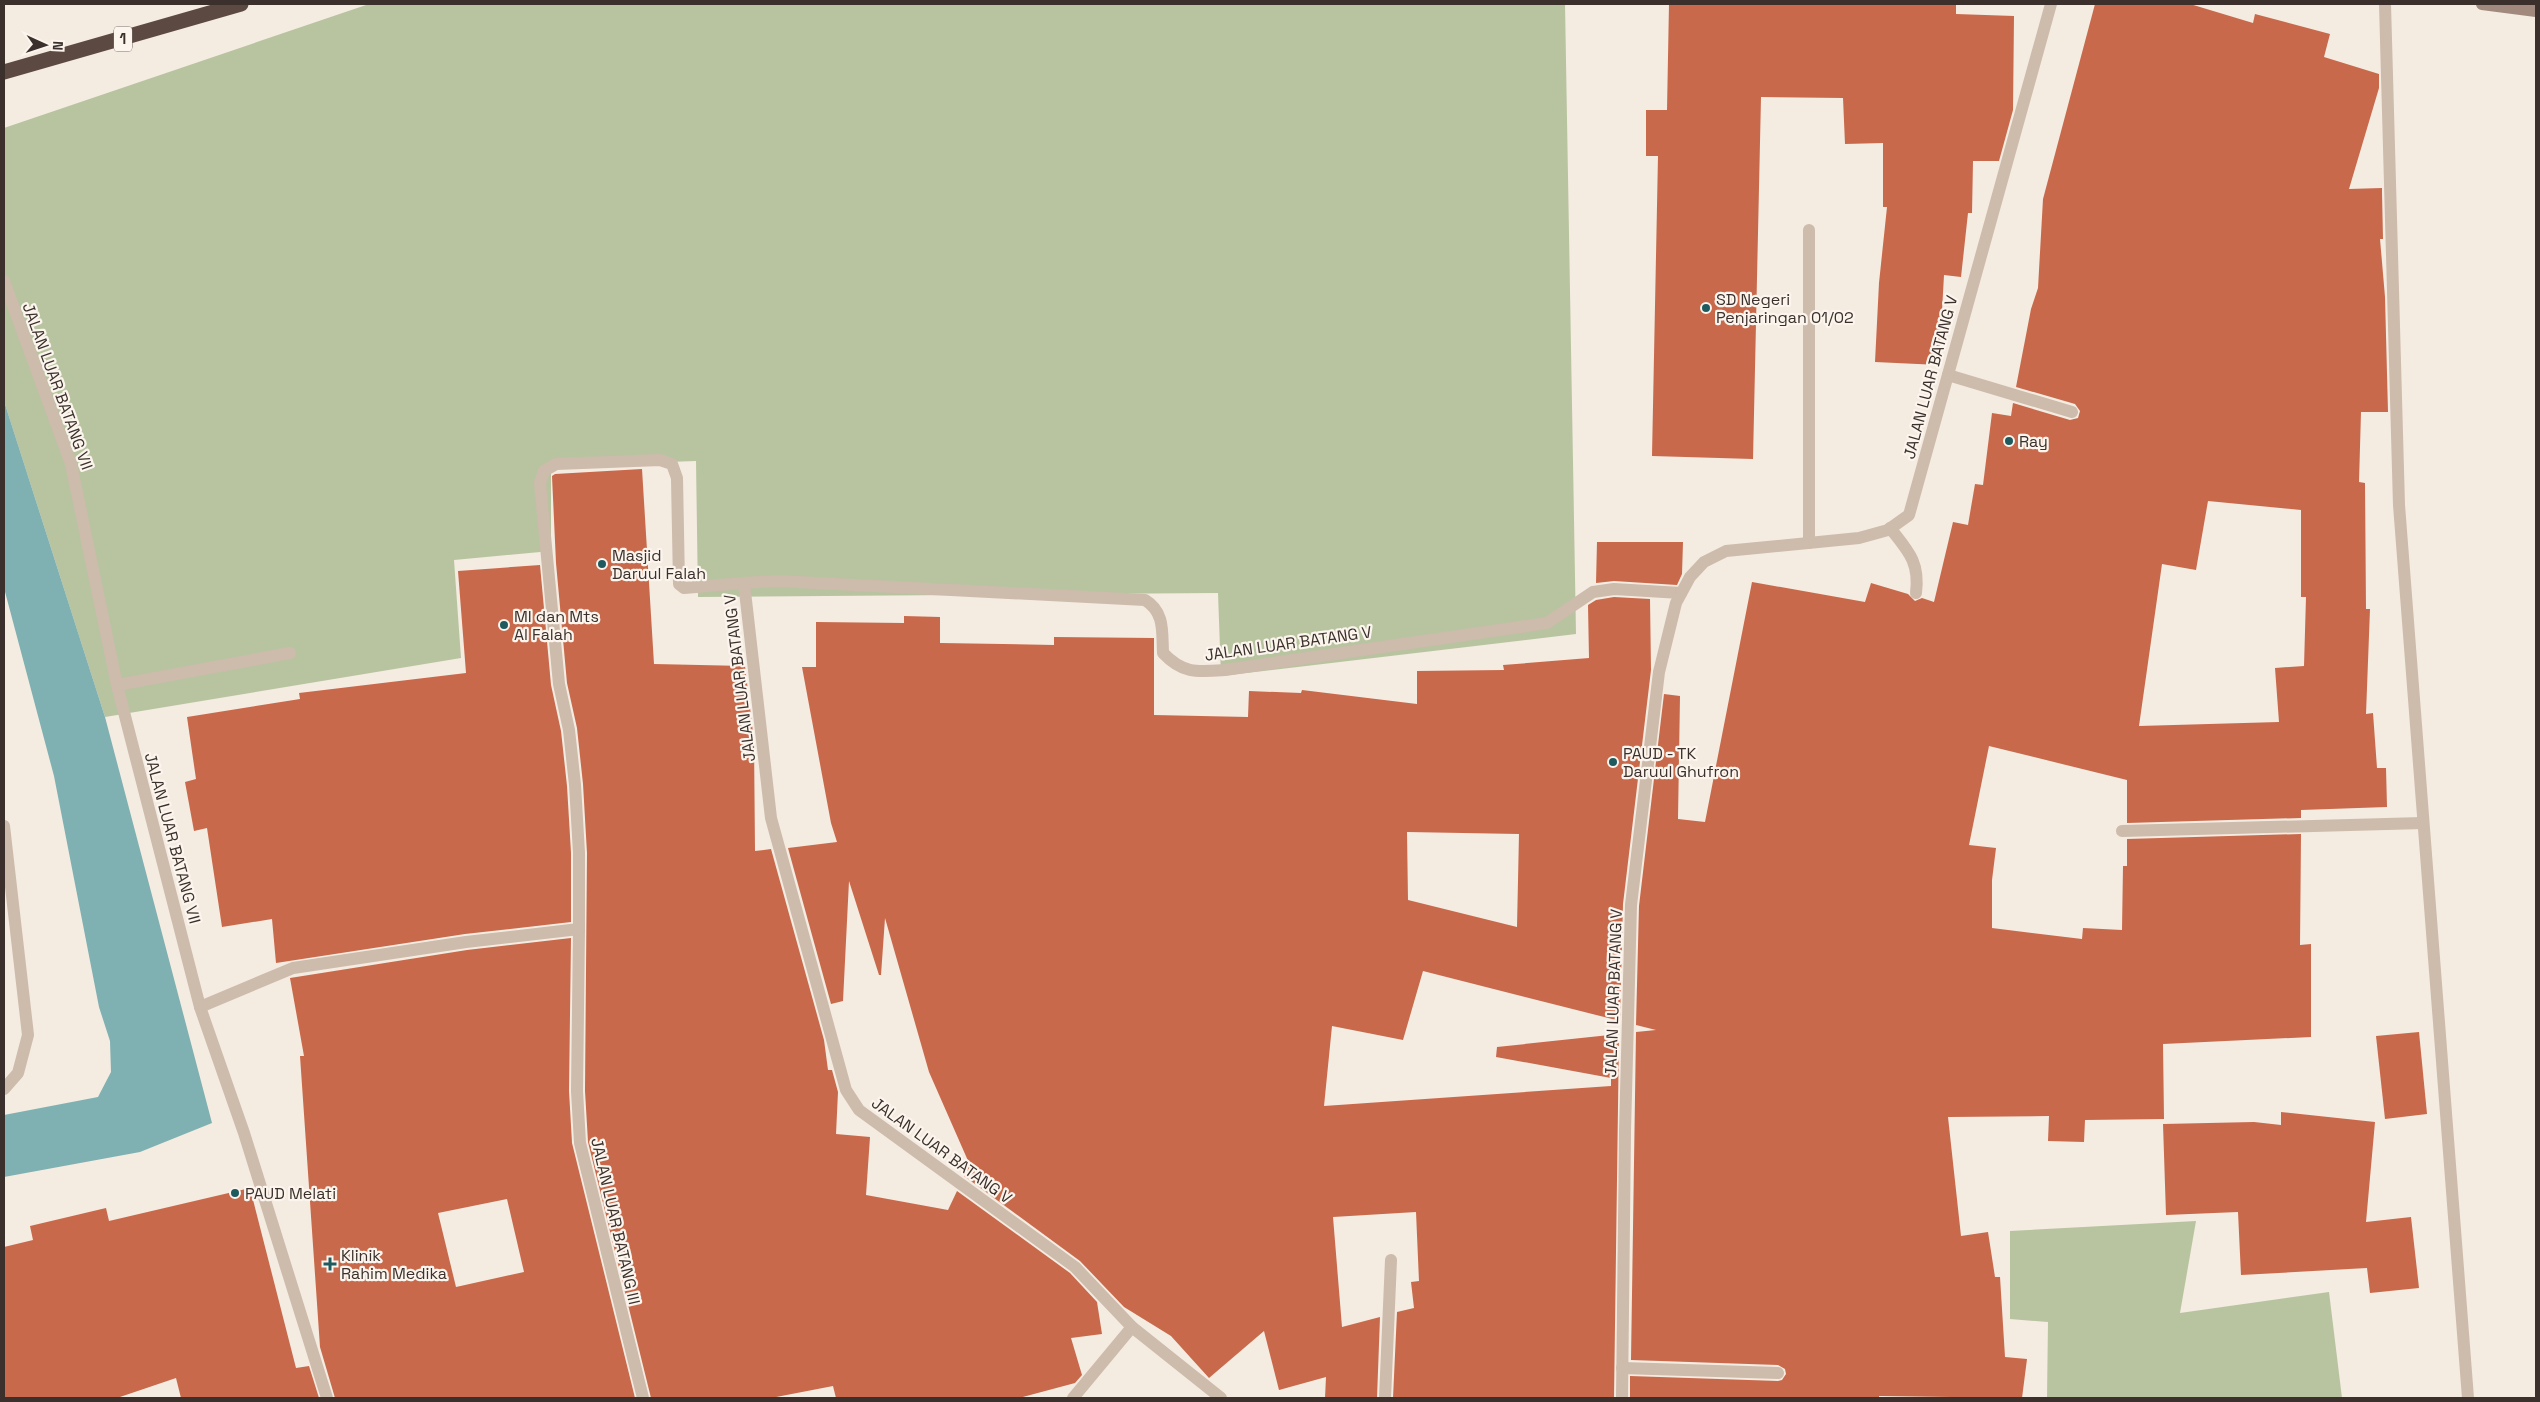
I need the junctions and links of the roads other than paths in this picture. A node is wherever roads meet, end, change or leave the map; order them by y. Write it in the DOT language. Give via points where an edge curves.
graph roads {
  1 [pos="241,4"];
  2 [pos="2051,4"];
  3 [pos="2384,4"];
  4 [pos="2482,4"];
  5 [pos="2536,11"];
  6 [pos="4,72"];
  7 [pos="1809,230"];
  8 [pos="4,282"];
  9 [pos="1948,375"];
  10 [pos="2072,412"];
  11 [pos="1890,528"];
  12 [pos="1809,543"];
  13 [pos="744,583"];
  14 [pos="1681,593"];
  15 [pos="1916,593"];
  16 [pos="290,653"];
  17 [pos="117,685"];
  18 [pos="2423,823"];
  19 [pos="4,826"];
  20 [pos="2122,831"];
  21 [pos="578,929"];
  22 [pos="200,1007"];
  23 [pos="4,1089"];
  24 [pos="1391,1260"];
  25 [pos="1132,1327"];
  26 [pos="1622,1368"];
  27 [pos="1778,1373"];
  28 [pos="327,1398"];
  29 [pos="643,1398"];
  30 [pos="1073,1398"];
  31 [pos="1221,1398"];
  32 [pos="1385,1398"];
  33 [pos="1622,1398"];
  34 [pos="2468,1398"];
  1 -- 6 [label="highway, 1"];
  2 -- 9 [label="street, JALAN LUAR BATANG V"];
  3 -- 18 [label="street" via="2399,506"];
  4 -- 5 [label="street"];
  7 -- 12 [label="street"];
  8 -- 17 [label="street, JALAN LUAR BATANG VII" via="72,464"];
  9 -- 10 [label="street"];
  9 -- 11 [label="street, JALAN LUAR BATANG V" via="1909,515"];
  11 -- 12 [label="street, JALAN LUAR BATANG V" via="1859,538"];
  11 -- 15 [label="street" via="1915,563 1918,573"];
  12 -- 14 [label="street, JALAN LUAR BATANG V" via="1726,552 1704,562"];
  13 -- 14 [label="street, JALAN LUAR BATANG V" via="778,581 1145,600 1154,606 1162,620 1163,654 1184,670 1199,672 1547,623 1593,592 1614,589"];
  13 -- 21 [label="street, JALAN LUAR BATANG III" via="684,588 679,584 677,478 672,464 660,460 556,464 544,471 540,483 558,675 576,785"];
  13 -- 25 [label="street, JALAN LUAR BATANG V" via="771,818 846,1090 859,1110 1075,1267"];
  14 -- 26 [label="street, JALAN LUAR BATANG V" via="1659,672 1631,905"];
  16 -- 17 [label="street"];
  17 -- 22 [label="street, JALAN LUAR BATANG VII"];
  18 -- 20 [label="street"];
  18 -- 34 [label="street"];
  19 -- 23 [label="street" via="28,1035 18,1073"];
  21 -- 22 [label="street" via="293,968"];
  21 -- 29 [label="street, JALAN LUAR BATANG III" via="577,1091 580,1143"];
  22 -- 28 [label="street, JALAN LUAR BATANG VII" via="244,1133"];
  24 -- 32 [label="street"];
  25 -- 30 [label="street"];
  25 -- 31 [label="street, JALAN LUAR BATANG V"];
  26 -- 27 [label="street"];
  26 -- 33 [label="street, JALAN LUAR BATANG V"];
}
